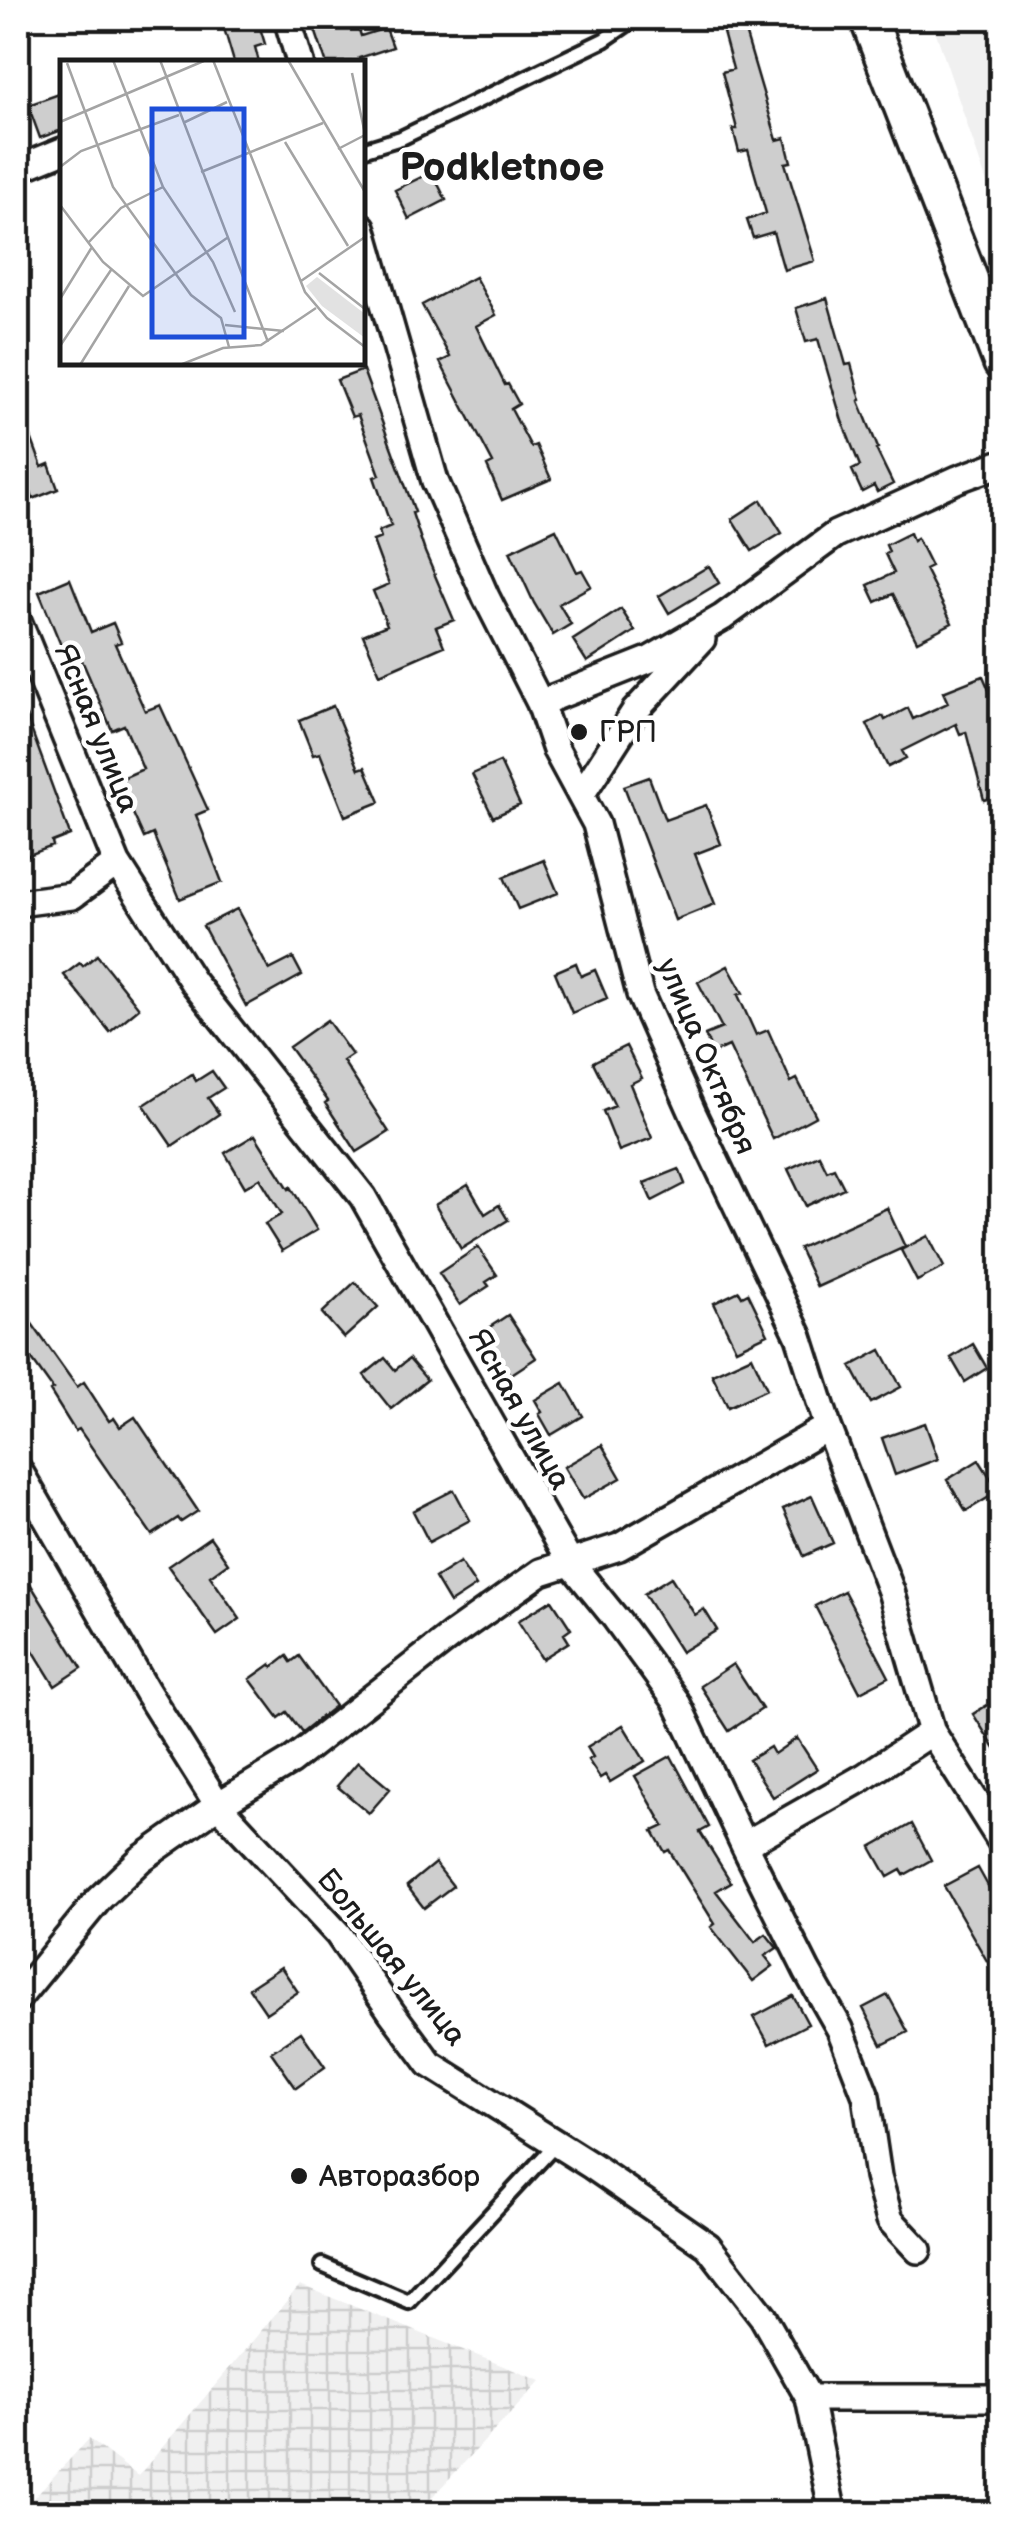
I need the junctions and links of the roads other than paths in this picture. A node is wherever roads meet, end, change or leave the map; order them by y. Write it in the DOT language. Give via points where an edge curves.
graph roads {
  1 [pos="287,18"];
  2 [pos="636,18"];
  3 [pos="868,18"];
  4 [pos="299,60"];
  5 [pos="365,149"];
  6 [pos="60,152"];
  7 [pos="18,170"];
  8 [pos="365,237"];
  9 [pos="1002,363"];
  10 [pos="1002,463"];
  11 [pos="723,617"];
  12 [pos="18,620"];
  13 [pos="540,703"];
  14 [pos="580,795"];
  15 [pos="117,863"];
  16 [pos="18,904"];
  17 [pos="828,1427"];
  18 [pos="18,1469"];
  19 [pos="569,1562"];
  20 [pos="932,1732"];
  21 [pos="218,1806"];
  22 [pos="1002,1844"];
  23 [pos="744,1845"];
  24 [pos="18,1998"];
  25 [pos="556,2144"];
  26 [pos="918,2250"];
  27 [pos="322,2266"];
  28 [pos="808,2398"];
  29 [pos="1002,2398"];
  30 [pos="833,2514"];
  1 -- 4 [label="street"];
  2 -- 5 [label="lane" via="604,40"];
  3 -- 9 [label="main road"];
  6 -- 7 [label="street"];
  8 -- 13 [label="street, улица Октября" via="435,482"];
  10 -- 11 [label="street" via="836,534"];
  11 -- 13 [label="street" via="651,659"];
  11 -- 14 [label="street" via="636,711"];
  12 -- 15 [label="street, Ясная улица"];
  13 -- 14 [label="street, улица Октября"];
  14 -- 17 [label="street, улица Октября" via="596,824 640,994 799,1336"];
  15 -- 16 [label="street" via="72,896"];
  15 -- 19 [label="street, Ясная улица" via="193,982 363,1197"];
  17 -- 19 [label="street" via="619,1547"];
  17 -- 20 [label="street, улица Октября" via="891,1591"];
  18 -- 21 [label="street, Большая улица"];
  19 -- 21 [label="street" via="541,1572 291,1762"];
  19 -- 23 [label="street, Ясная улица" via="676,1701"];
  20 -- 22 [label="street, улица Октября"];
  20 -- 23 [label="street"];
  21 -- 24 [label="street" via="140,1859"];
  21 -- 25 [label="street, Большая улица" via="338,1934 430,2064"];
  23 -- 26 [label="street, Ясная улица" via="840,2030 866,2096 890,2220"];
  25 -- 27 [label="lane" via="409,2302"];
  25 -- 28 [label="street, Большая улица" via="708,2246 763,2317"];
  28 -- 29 [label="street"];
  28 -- 30 [label="street, Большая улица"];
}
